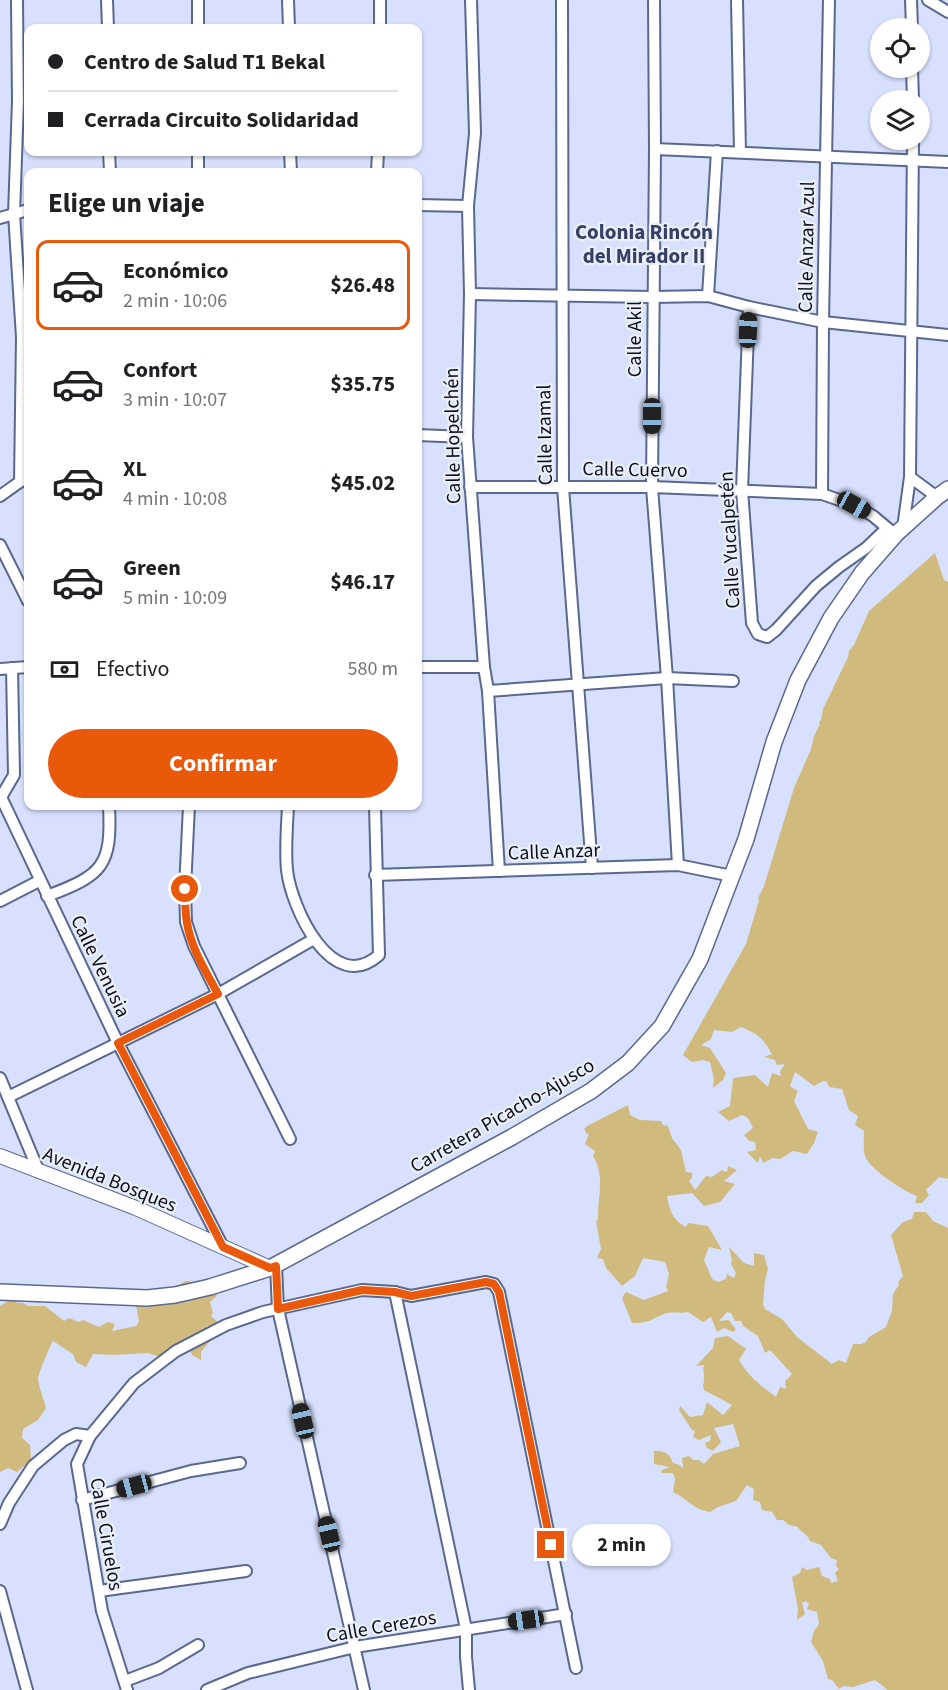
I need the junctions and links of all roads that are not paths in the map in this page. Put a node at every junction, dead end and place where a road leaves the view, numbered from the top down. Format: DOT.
graph roads {
  1 [pos="17,0"];
  2 [pos="107,0"];
  3 [pos="198,0"];
  4 [pos="288,0"];
  5 [pos="380,0"];
  6 [pos="471,0"];
  7 [pos="562,0"];
  8 [pos="654,0"];
  9 [pos="737,0"];
  10 [pos="829,0"];
  11 [pos="912,0"];
  12 [pos="928,0"];
  13 [pos="948,12"];
  14 [pos="912,18"];
  15 [pos="108,24"];
  16 [pos="198,24"];
  17 [pos="289,24"];
  18 [pos="380,24"];
  19 [pos="655,149"];
  20 [pos="913,150"];
  21 [pos="717,151"];
  22 [pos="740,152"];
  23 [pos="826,156"];
  24 [pos="913,160"];
  25 [pos="948,162"];
  26 [pos="422,205"];
  27 [pos="468,206"];
  28 [pos="24,211"];
  29 [pos="14,214"];
  30 [pos="0,218"];
  31 [pos="470,294"];
  32 [pos="562,296"];
  33 [pos="708,296"];
  34 [pos="652,297"];
  35 [pos="749,308"];
  36 [pos="823,322"];
  37 [pos="912,331"];
  38 [pos="948,336"];
  39 [pos="422,435"];
  40 [pos="467,437"];
  41 [pos="910,477"];
  42 [pos="24,479"];
  43 [pos="470,487"];
  44 [pos="563,487"];
  45 [pos="651,487"];
  46 [pos="742,490"];
  47 [pos="942,493"];
  48 [pos="822,494"];
  49 [pos="0,496"];
  50 [pos="895,530"];
  51 [pos="0,545"];
  52 [pos="24,593"];
  53 [pos="24,667"];
  54 [pos="422,667"];
  55 [pos="484,667"];
  56 [pos="12,668"];
  57 [pos="0,669"];
  58 [pos="667,678"];
  59 [pos="733,681"];
  60 [pos="579,684"];
  61 [pos="488,691"];
  62 [pos="0,797"];
  63 [pos="109,810"];
  64 [pos="189,810"];
  65 [pos="288,810"];
  66 [pos="375,810"];
  67 [pos="678,865"];
  68 [pos="592,868"];
  69 [pos="499,871"];
  70 [pos="375,875"];
  71 [pos="732,876"];
  72 [pos="39,881"];
  73 [pos="47,896"];
  74 [pos="0,901"];
  75 [pos="314,939"];
  76 [pos="218,994"];
  77 [pos="118,1043"];
  78 [pos="0,1078"];
  79 [pos="8,1097"];
  80 [pos="290,1139"];
  81 [pos="0,1156"];
  82 [pos="39,1172"];
  83 [pos="223,1247"];
  84 [pos="273,1267"];
  85 [pos="0,1292"];
  86 [pos="395,1292"];
  87 [pos="278,1309"];
  88 [pos="90,1436"];
  89 [pos="240,1463"];
  90 [pos="82,1500"];
  91 [pos="0,1524"];
  92 [pos="246,1571"];
  93 [pos="0,1590"];
  94 [pos="99,1591"];
  95 [pos="566,1614"];
  96 [pos="466,1629"];
  97 [pos="198,1645"];
  98 [pos="355,1647"];
  99 [pos="576,1668"];
  100 [pos="126,1685"];
  101 [pos="27,1690"];
  102 [pos="207,1690"];
  103 [pos="364,1690"];
  104 [pos="469,1690"];
  1 -- 29 [label="street"];
  2 -- 15 [label="street"];
  3 -- 16 [label="street"];
  4 -- 17 [label="street"];
  5 -- 18 [label="street"];
  6 -- 27 [label="street, Calle Hopelchén"];
  7 -- 32 [label="street, Calle Izamal"];
  8 -- 19 [label="street, Calle Akil"];
  9 -- 22 [label="street"];
  10 -- 23 [label="street, Calle Anzar Azul"];
  11 -- 14 [label="street"];
  12 -- 13 [label="street"];
  19 -- 21 [label="street"];
  19 -- 34 [label="street, Calle Akil"];
  20 -- 24 [label="street"];
  21 -- 22 [label="street"];
  21 -- 33 [label="street"];
  22 -- 23 [label="street"];
  23 -- 24 [label="street"];
  23 -- 36 [label="street, Calle Anzar Azul"];
  24 -- 25 [label="street"];
  24 -- 37 [label="street"];
  26 -- 27 [label="street"];
  27 -- 31 [label="street, Calle Hopelchén"];
  28 -- 29 [label="street"];
  29 -- 30 [label="street"];
  29 -- 42 [label="street"];
  31 -- 32 [label="street"];
  31 -- 40 [label="street, Calle Hopelchén"];
  32 -- 34 [label="street"];
  32 -- 44 [label="street, Calle Izamal"];
  33 -- 34 [label="street"];
  33 -- 35 [label="street"];
  34 -- 45 [label="street, Calle Akil"];
  35 -- 36 [label="street"];
  35 -- 46 [label="street, Calle Yucalpetén"];
  36 -- 37 [label="street"];
  36 -- 48 [label="street, Calle Anzar Azul"];
  37 -- 38 [label="street"];
  37 -- 41 [label="street"];
  39 -- 40 [label="street"];
  40 -- 43 [label="street, Calle Hopelchén"];
  41 -- 47 [label="street"];
  41 -- 50 [label="street"];
  42 -- 49 [label="street"];
  43 -- 44 [label="street, Calle Cuervo"];
  43 -- 55 [label="street, Calle Hopelchén"];
  44 -- 45 [label="street, Calle Cuervo"];
  44 -- 60 [label="street, Calle Izamal"];
  45 -- 46 [label="street, Calle Cuervo"];
  45 -- 58 [label="street, Calle Akil"];
  46 -- 48 [label="street, Calle Cuervo"];
  46 -- 50 [label="street, Calle Yucalpetén"];
  47 -- 50 [label="main road, Carretera Picacho-Ajusco"];
  48 -- 50 [label="street, Calle Cuervo"];
  50 -- 71 [label="main road, Carretera Picacho-Ajusco"];
  51 -- 52 [label="street"];
  53 -- 56 [label="street"];
  54 -- 55 [label="street"];
  55 -- 61 [label="street, Calle Hopelchén"];
  56 -- 57 [label="street"];
  56 -- 62 [label="street"];
  58 -- 59 [label="street"];
  58 -- 60 [label="street"];
  58 -- 67 [label="street, Calle Akil"];
  60 -- 61 [label="street"];
  60 -- 68 [label="street, Calle Izamal"];
  61 -- 69 [label="street, Calle Hopelchén"];
  62 -- 72 [label="street, Calle Venusia"];
  63 -- 73 [label="street"];
  64 -- 76 [label="street"];
  65 -- 75 [label="street"];
  66 -- 70 [label="street"];
  67 -- 68 [label="street, Calle Anzar"];
  67 -- 71 [label="street, Calle Anzar"];
  68 -- 69 [label="street, Calle Anzar"];
  69 -- 70 [label="street, Calle Anzar"];
  70 -- 75 [label="street"];
  71 -- 84 [label="main road, Carretera Picacho-Ajusco"];
  72 -- 73 [label="street, Calle Venusia"];
  72 -- 74 [label="street"];
  73 -- 77 [label="street, Calle Venusia"];
  75 -- 76 [label="street"];
  76 -- 77 [label="street"];
  76 -- 80 [label="street"];
  77 -- 79 [label="street"];
  77 -- 83 [label="street, Calle Venusia"];
  78 -- 79 [label="street"];
  79 -- 82 [label="street"];
  81 -- 82 [label="street, Avenida Bosques"];
  82 -- 83 [label="street, Avenida Bosques"];
  83 -- 84 [label="street, Avenida Bosques"];
  84 -- 85 [label="main road, Carretera Picacho-Ajusco"];
  84 -- 87 [label="street"];
  86 -- 87 [label="street, Calle Ciruelos"];
  86 -- 95 [label="street, Calle Ciruelos"];
  86 -- 96 [label="street"];
  87 -- 88 [label="street, Calle Ciruelos"];
  87 -- 98 [label="street"];
  88 -- 90 [label="street, Calle Ciruelos"];
  88 -- 91 [label="street"];
  89 -- 90 [label="street"];
  90 -- 94 [label="street, Calle Ciruelos"];
  92 -- 94 [label="street"];
  93 -- 101 [label="street"];
  94 -- 100 [label="street, Calle Ciruelos"];
  95 -- 96 [label="street, Calle Cerezos"];
  95 -- 99 [label="street"];
  96 -- 98 [label="street, Calle Cerezos"];
  96 -- 104 [label="street"];
  97 -- 100 [label="street"];
  98 -- 102 [label="street, Calle Cerezos"];
  98 -- 103 [label="street"];
}
